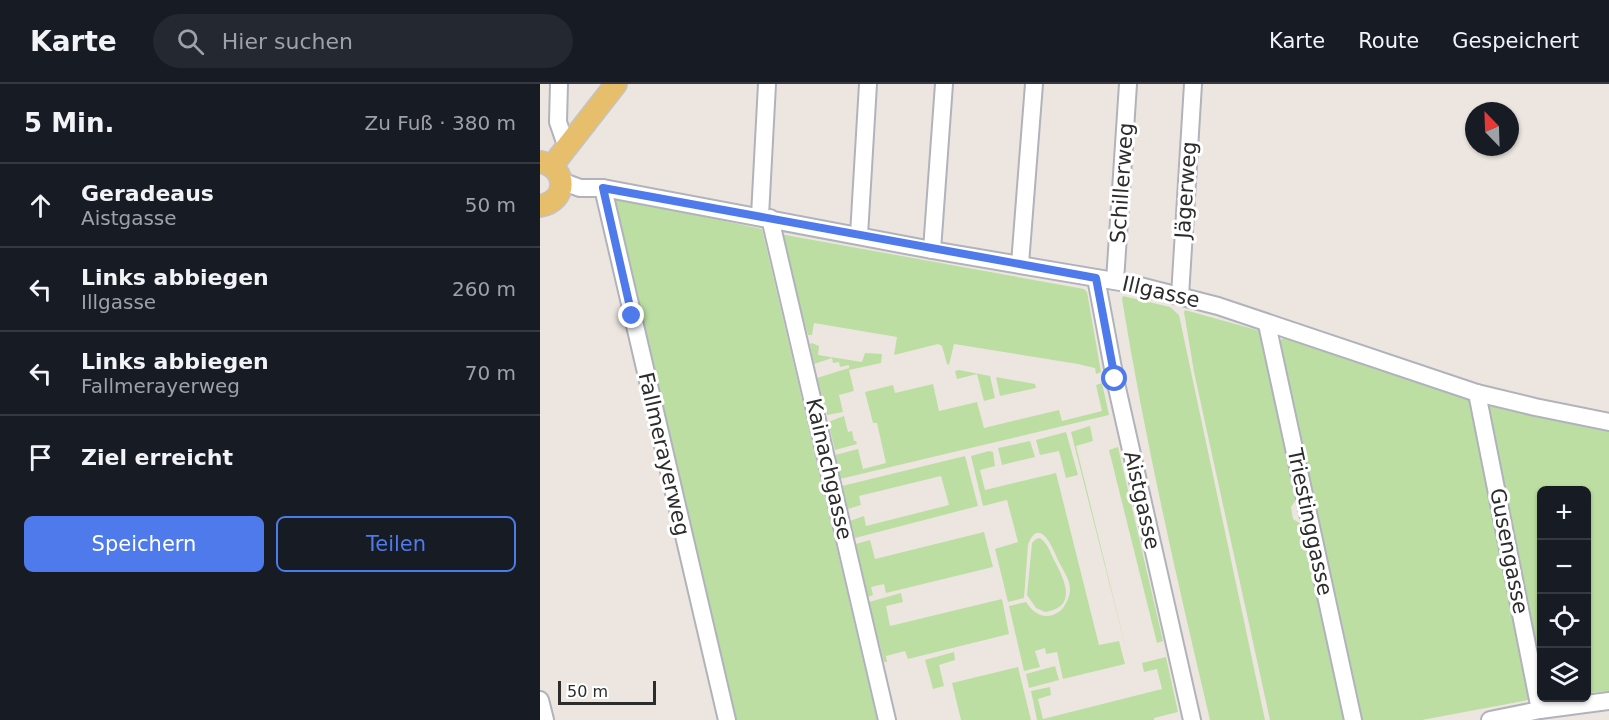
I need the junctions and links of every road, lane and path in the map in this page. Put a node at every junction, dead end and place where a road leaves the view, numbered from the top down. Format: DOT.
graph roads {
  1 [pos="558,84"];
  2 [pos="616,84"];
  3 [pos="767,84"];
  4 [pos="868,84"];
  5 [pos="944,84"];
  6 [pos="1034,84"];
  7 [pos="1128,84"];
  8 [pos="1193,84"];
  9 [pos="567,148"];
  10 [pos="551,170"];
  11 [pos="603,188"];
  12 [pos="540,206"];
  13 [pos="765,217"];
  14 [pos="859,236"];
  15 [pos="932,250"];
  16 [pos="1020,264"];
  17 [pos="1096,278"];
  18 [pos="1115,281"];
  19 [pos="1180,296"];
  20 [pos="1267,324"];
  21 [pos="1477,393"];
  22 [pos="1609,422"];
  23 [pos="540,700"];
  24 [pos="1609,701"];
  25 [pos="1540,710"];
  26 [pos="545,720"];
  27 [pos="727,720"];
  28 [pos="887,720"];
  29 [pos="1192,720"];
  30 [pos="1353,720"];
  31 [pos="1490,720"];
  1 -- 9 [label="street"];
  2 -- 9 [label="main road"];
  3 -- 13 [label="street, Kainachgasse"];
  4 -- 14 [label="street"];
  5 -- 15 [label="street"];
  6 -- 16 [label="street"];
  7 -- 18 [label="street, Schillerweg"];
  8 -- 19 [label="street, Jägerweg"];
  9 -- 10 [label="main road"];
  10 -- 11 [label="street, Illgasse"];
  10 -- 12 [label="main road"];
  11 -- 13 [label="street, Illgasse"];
  11 -- 27 [label="street, Fallmerayerweg"];
  13 -- 14 [label="street, Illgasse"];
  13 -- 28 [label="street, Kainachgasse"];
  14 -- 15 [label="street, Illgasse"];
  15 -- 16 [label="street, Illgasse"];
  16 -- 17 [label="street, Illgasse"];
  17 -- 18 [label="street, Illgasse"];
  17 -- 29 [label="street, Aistgasse"];
  18 -- 19 [label="street, Illgasse"];
  19 -- 20 [label="street, Illgasse"];
  20 -- 21 [label="street, Illgasse"];
  20 -- 30 [label="street, Triestinggasse"];
  21 -- 22 [label="street, Illgasse"];
  21 -- 25 [label="street, Gusengasse"];
  23 -- 26 [label="street"];
  24 -- 25 [label="street"];
  25 -- 31 [label="street"];
}
